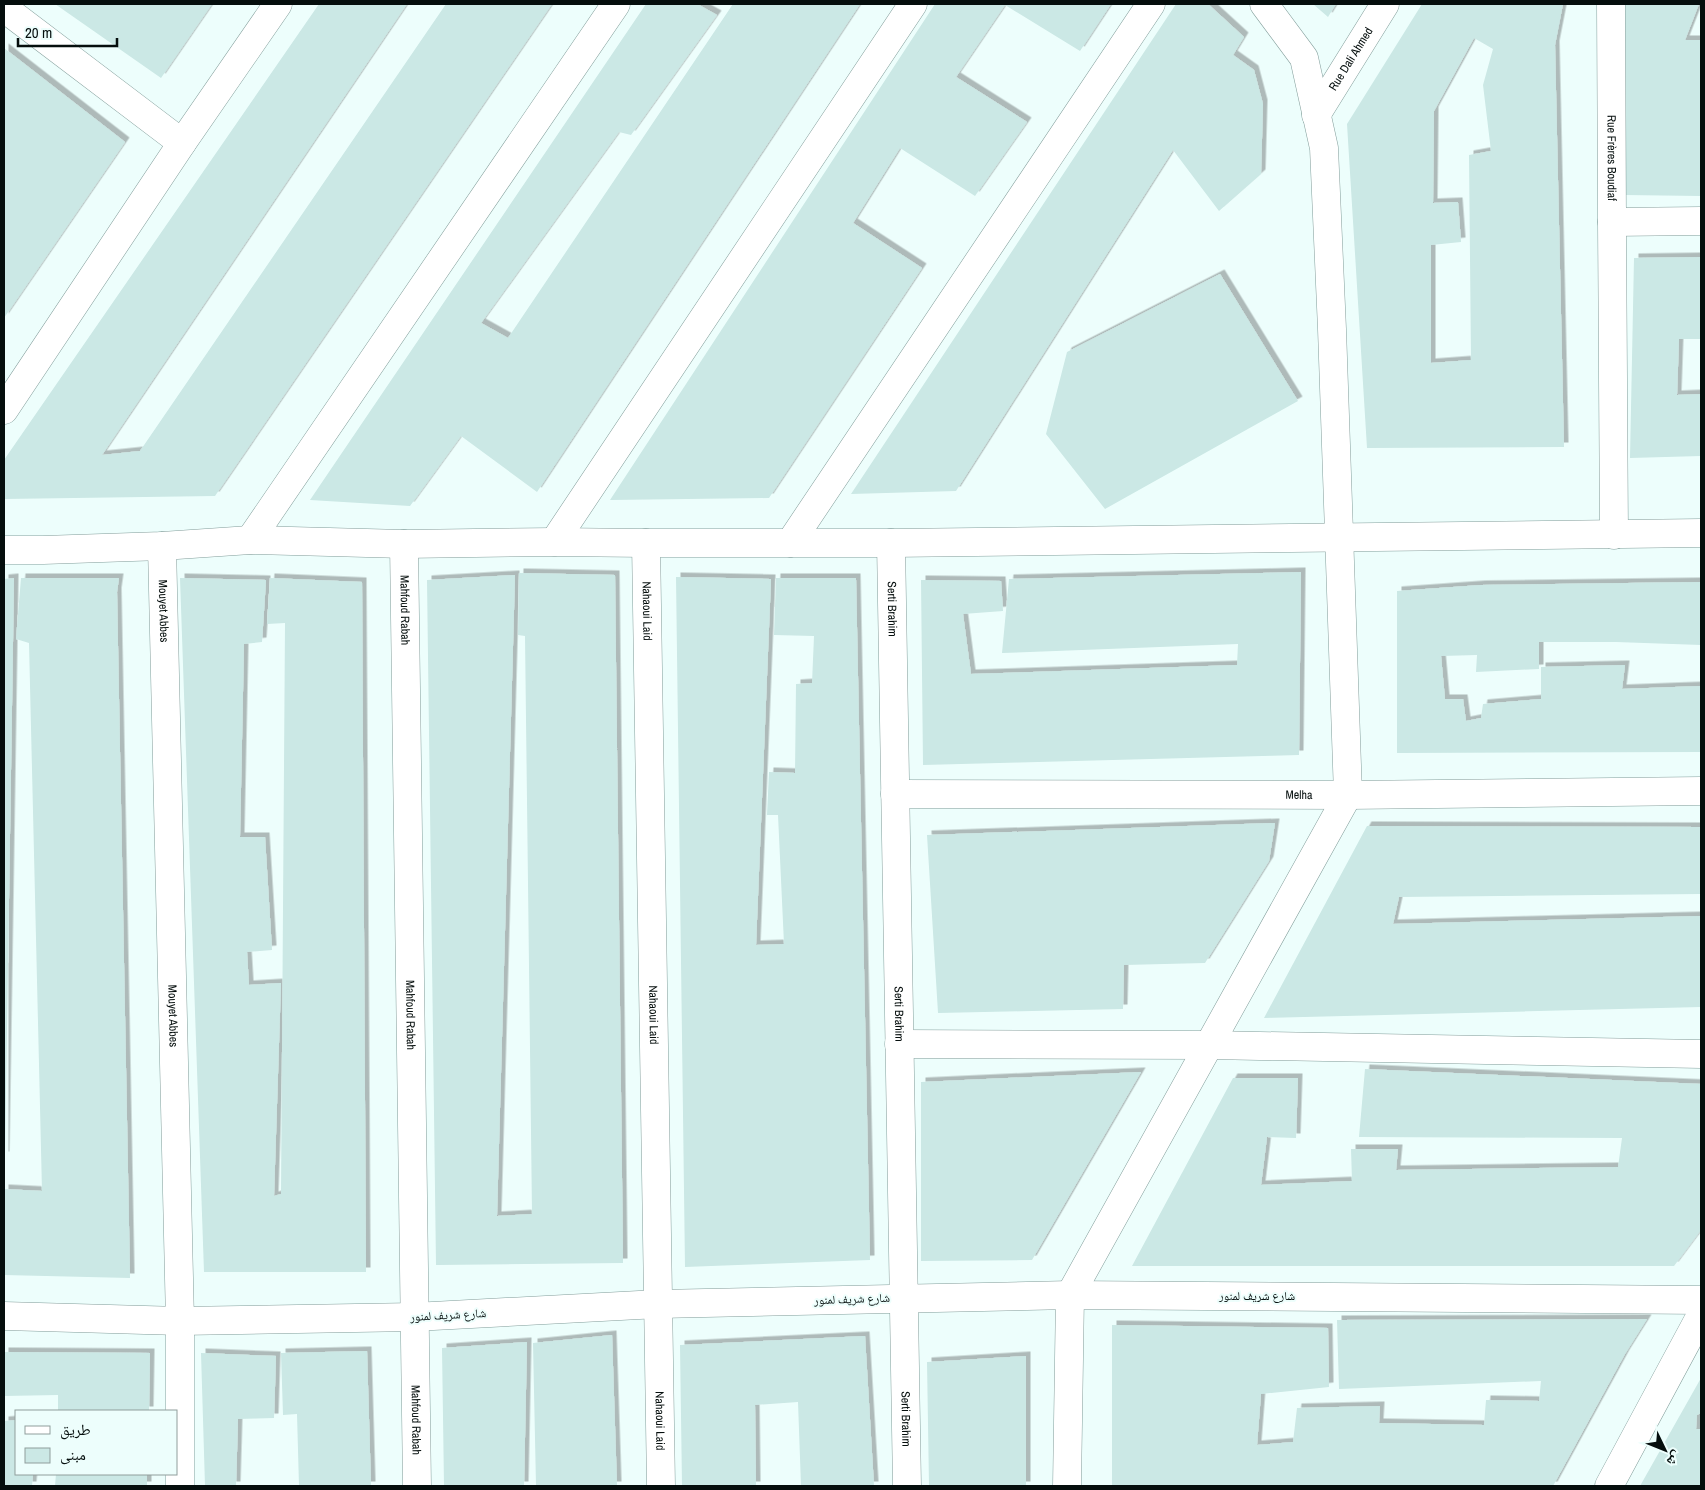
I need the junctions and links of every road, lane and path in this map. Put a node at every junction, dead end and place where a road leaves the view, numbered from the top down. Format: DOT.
graph roads {
  1 [pos="278,4"];
  2 [pos="616,4"];
  3 [pos="912,4"];
  4 [pos="1151,4"];
  5 [pos="1264,4"];
  6 [pos="1385,4"];
  7 [pos="1611,4"];
  8 [pos="4,8"];
  9 [pos="1316,115"];
  10 [pos="182,143"];
  11 [pos="1701,221"];
  12 [pos="1612,222"];
  13 [pos="4,410"];
  14 [pos="1701,533"];
  15 [pos="1614,535"];
  16 [pos="1339,538"];
  17 [pos="250,540"];
  18 [pos="554,542"];
  19 [pos="646,543"];
  20 [pos="790,543"];
  21 [pos="891,543"];
  22 [pos="404,544"];
  23 [pos="162,546"];
  24 [pos="4,550"];
  25 [pos="1701,791"];
  26 [pos="895,794"];
  27 [pos="1348,795"];
  28 [pos="899,1044"];
  29 [pos="1208,1045"];
  30 [pos="1701,1054"];
  31 [pos="1070,1295"];
  32 [pos="904,1298"];
  33 [pos="1701,1300"];
  34 [pos="658,1304"];
  35 [pos="1701,1315"];
  36 [pos="4,1316"];
  37 [pos="414,1317"];
  38 [pos="180,1321"];
  39 [pos="180,1486"];
  40 [pos="416,1486"];
  41 [pos="661,1486"];
  42 [pos="907,1486"];
  43 [pos="1067,1486"];
  44 [pos="1609,1486"];
  1 -- 10 [label="street"];
  2 -- 17 [label="street"];
  3 -- 18 [label="street"];
  4 -- 20 [label="street"];
  5 -- 9 [label="street"];
  6 -- 9 [label="street, Rue Dali Ahmed"];
  7 -- 12 [label="street, Rue Frères Boudiaf"];
  8 -- 10 [label="street"];
  9 -- 16 [label="street"];
  10 -- 13 [label="street"];
  11 -- 12 [label="street"];
  12 -- 15 [label="street, Rue Frères Boudiaf"];
  14 -- 15 [label="street"];
  15 -- 16 [label="street"];
  16 -- 21 [label="street"];
  16 -- 27 [label="street"];
  17 -- 22 [label="street"];
  17 -- 23 [label="street"];
  18 -- 19 [label="street"];
  18 -- 22 [label="street"];
  19 -- 20 [label="street"];
  19 -- 34 [label="street, Nahaoui Laid"];
  20 -- 21 [label="street"];
  21 -- 26 [label="street, Serti Brahim"];
  22 -- 37 [label="street, Mahfoud Rabah"];
  23 -- 24 [label="street"];
  23 -- 38 [label="street, Mouyet Abbes"];
  25 -- 27 [label="street, Melha"];
  26 -- 27 [label="street, Melha"];
  26 -- 28 [label="street, Serti Brahim"];
  27 -- 29 [label="street"];
  28 -- 29 [label="street"];
  28 -- 32 [label="street, Serti Brahim"];
  29 -- 30 [label="street"];
  29 -- 31 [label="street"];
  31 -- 32 [label="street, شارع شريف لمنور"];
  31 -- 33 [label="street, شارع شريف لمنور"];
  31 -- 43 [label="street"];
  32 -- 34 [label="street, شارع شريف لمنور"];
  32 -- 42 [label="street, Serti Brahim"];
  34 -- 37 [label="street, شارع شريف لمنور"];
  34 -- 41 [label="street, Nahaoui Laid"];
  35 -- 44 [label="street"];
  36 -- 38 [label="street, شارع شريف لمنور"];
  37 -- 38 [label="street, شارع شريف لمنور"];
  37 -- 40 [label="street, Mahfoud Rabah"];
  38 -- 39 [label="street, Mouyet Abbes"];
}
